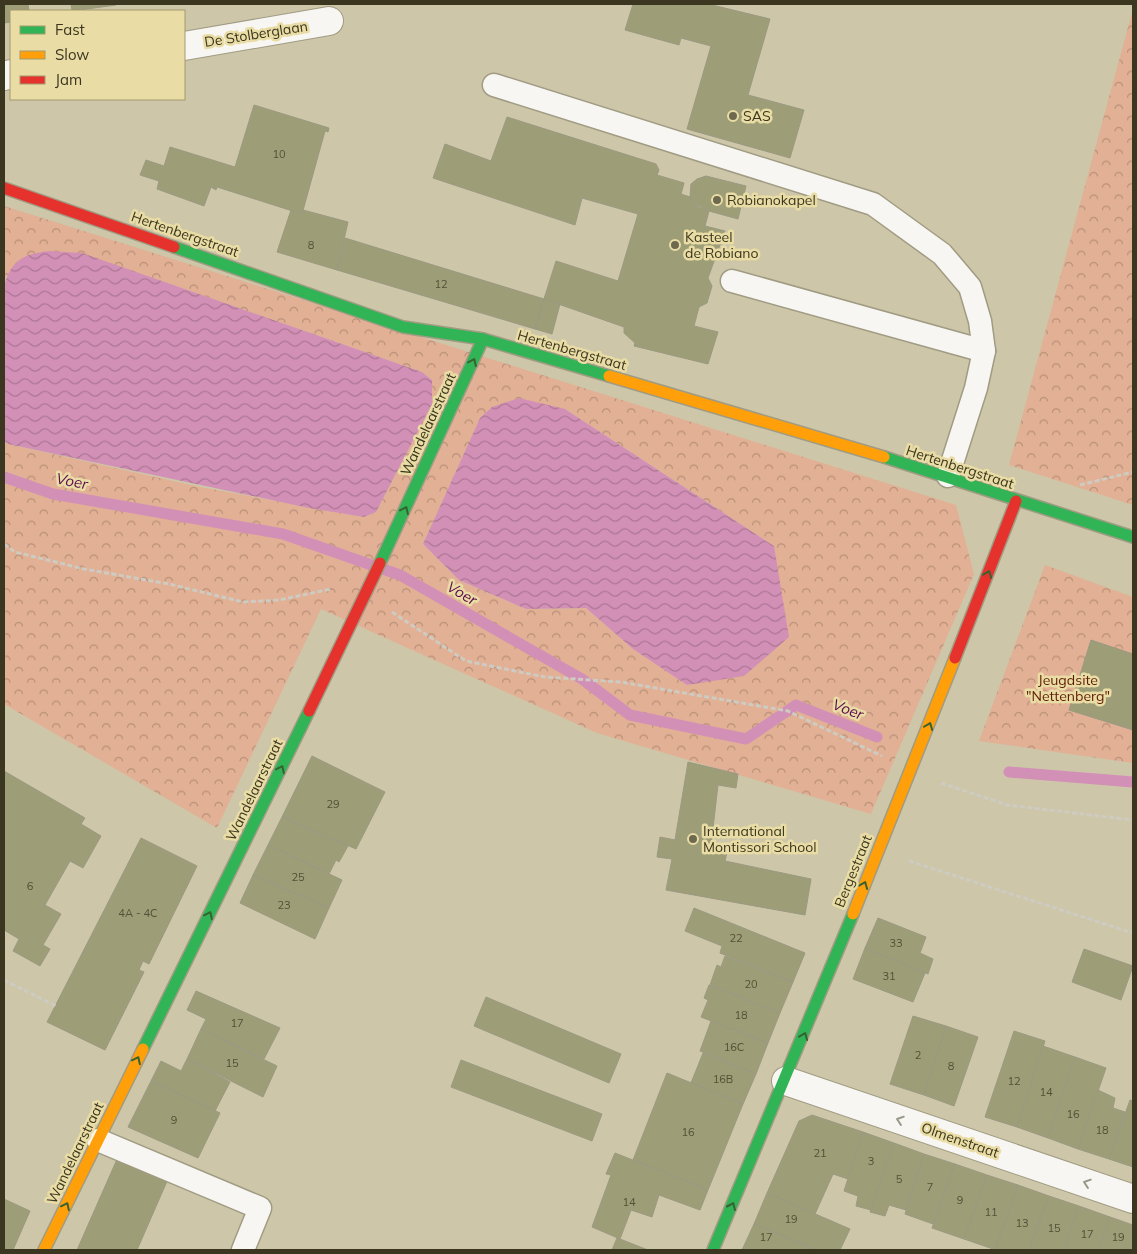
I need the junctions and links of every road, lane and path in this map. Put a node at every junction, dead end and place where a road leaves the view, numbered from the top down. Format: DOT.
graph roads {
  1 [pos="329,22"];
  2 [pos="185,46"];
  3 [pos="494,85"];
  4 [pos="4,188"];
  5 [pos="732,281"];
  6 [pos="483,339"];
  7 [pos="984,351"];
  8 [pos="948,476"];
  9 [pos="1016,501"];
  10 [pos="1133,537"];
  11 [pos="4,544"];
  12 [pos="369,586"];
  13 [pos="912,771"];
  14 [pos="1133,820"];
  15 [pos="877,850"];
  16 [pos="1133,933"];
  17 [pos="4,980"];
  18 [pos="56,1006"];
  19 [pos="786,1081"];
  20 [pos="98,1140"];
  21 [pos="1133,1199"];
  22 [pos="44,1250"];
  23 [pos="243,1250"];
  24 [pos="713,1250"];
  1 -- 2 [label="street, De Stolberglaan"];
  3 -- 7 [label="lane"];
  4 -- 6 [label="street, Hertenbergstraat"];
  5 -- 7 [label="lane"];
  6 -- 8 [label="street, Hertenbergstraat"];
  12 -- 6 [label="street, Wandelaarstraat, one-way"];
  7 -- 8 [label="lane"];
  8 -- 9 [label="street, Hertenbergstraat"];
  9 -- 10 [label="street, Hertenbergstraat"];
  13 -- 9 [label="street, Bergestraat, one-way"];
  11 -- 12 [label="path"];
  12 -- 13 [label="path"];
  20 -- 12 [label="street, Wandelaarstraat, one-way"];
  13 -- 14 [label="path"];
  13 -- 15 [label="street, Bergestraat"];
  15 -- 16 [label="path"];
  19 -- 15 [label="street, Bergestraat, one-way"];
  17 -- 18 [label="path"];
  21 -- 19 [label="street, Olmenstraat, one-way"];
  24 -- 19 [label="street, Bergestraat, one-way"];
  22 -- 20 [label="street, Wandelaarstraat, one-way"];
  20 -- 23 [label="lane"];
}
